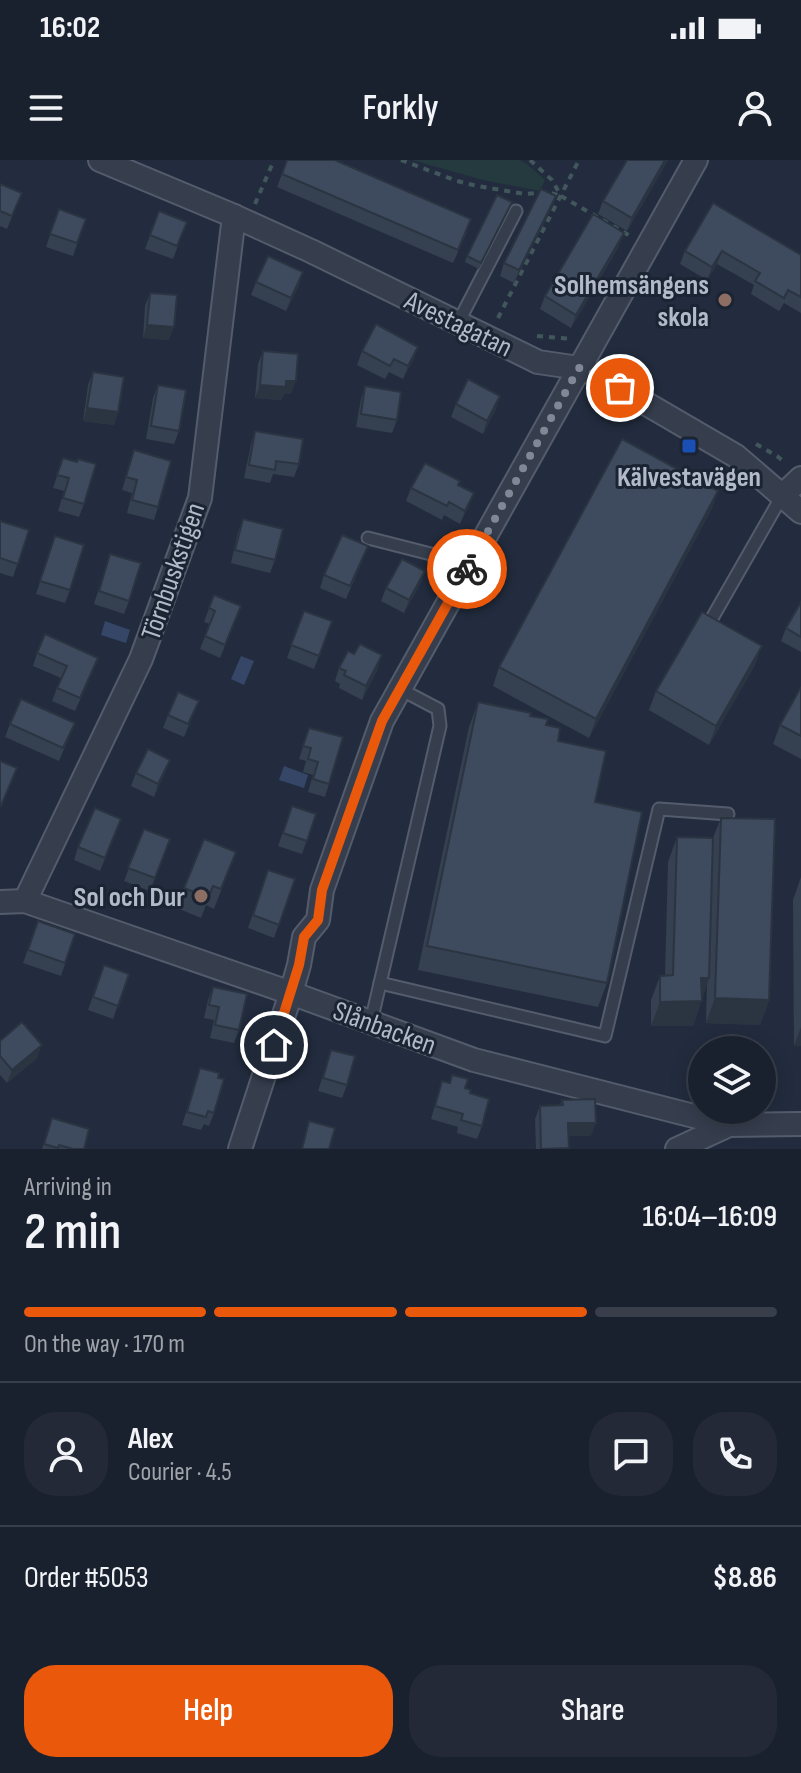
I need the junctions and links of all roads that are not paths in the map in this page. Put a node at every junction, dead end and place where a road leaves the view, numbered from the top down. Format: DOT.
graph roads {
  1 [pos="696,160"];
  2 [pos="115,163"];
  3 [pos="244,211"];
  4 [pos="516,211"];
  5 [pos="458,323"];
  6 [pos="579,368"];
  7 [pos="801,478"];
  8 [pos="782,496"];
  9 [pos="801,512"];
  10 [pos="368,538"];
  11 [pos="470,564"];
  12 [pos="707,627"];
  13 [pos="400,689"];
  14 [pos="728,814"];
  15 [pos="25,901"];
  16 [pos="0,902"];
  17 [pos="380,983"];
  18 [pos="291,993"];
  19 [pos="371,1022"];
  20 [pos="801,1124"];
  21 [pos="729,1125"];
  22 [pos="240,1149"];
  23 [pos="677,1149"];
  1 -- 6 [label="street"];
  2 -- 3 [label="street, Avestagatan"];
  3 -- 5 [label="street, Avestagatan"];
  3 -- 15 [label="street, Törnbuskstigen"];
  4 -- 5 [label="lane"];
  5 -- 6 [label="street, Avestagatan"];
  6 -- 8 [label="street, Avestagatan"];
  6 -- 11 [label="street"];
  7 -- 8 [label="street"];
  8 -- 9 [label="street, Avestagatan"];
  8 -- 12 [label="lane"];
  10 -- 11 [label="lane"];
  11 -- 13 [label="street"];
  13 -- 17 [label="lane"];
  13 -- 18 [label="street"];
  14 -- 17 [label="lane"];
  15 -- 16 [label="street, Slånbacken"];
  15 -- 18 [label="street, Slånbacken"];
  17 -- 19 [label="lane"];
  18 -- 19 [label="street, Slånbacken"];
  18 -- 22 [label="street"];
  19 -- 21 [label="street, Slånbacken"];
  20 -- 21 [label="street"];
  21 -- 23 [label="street"];
}
